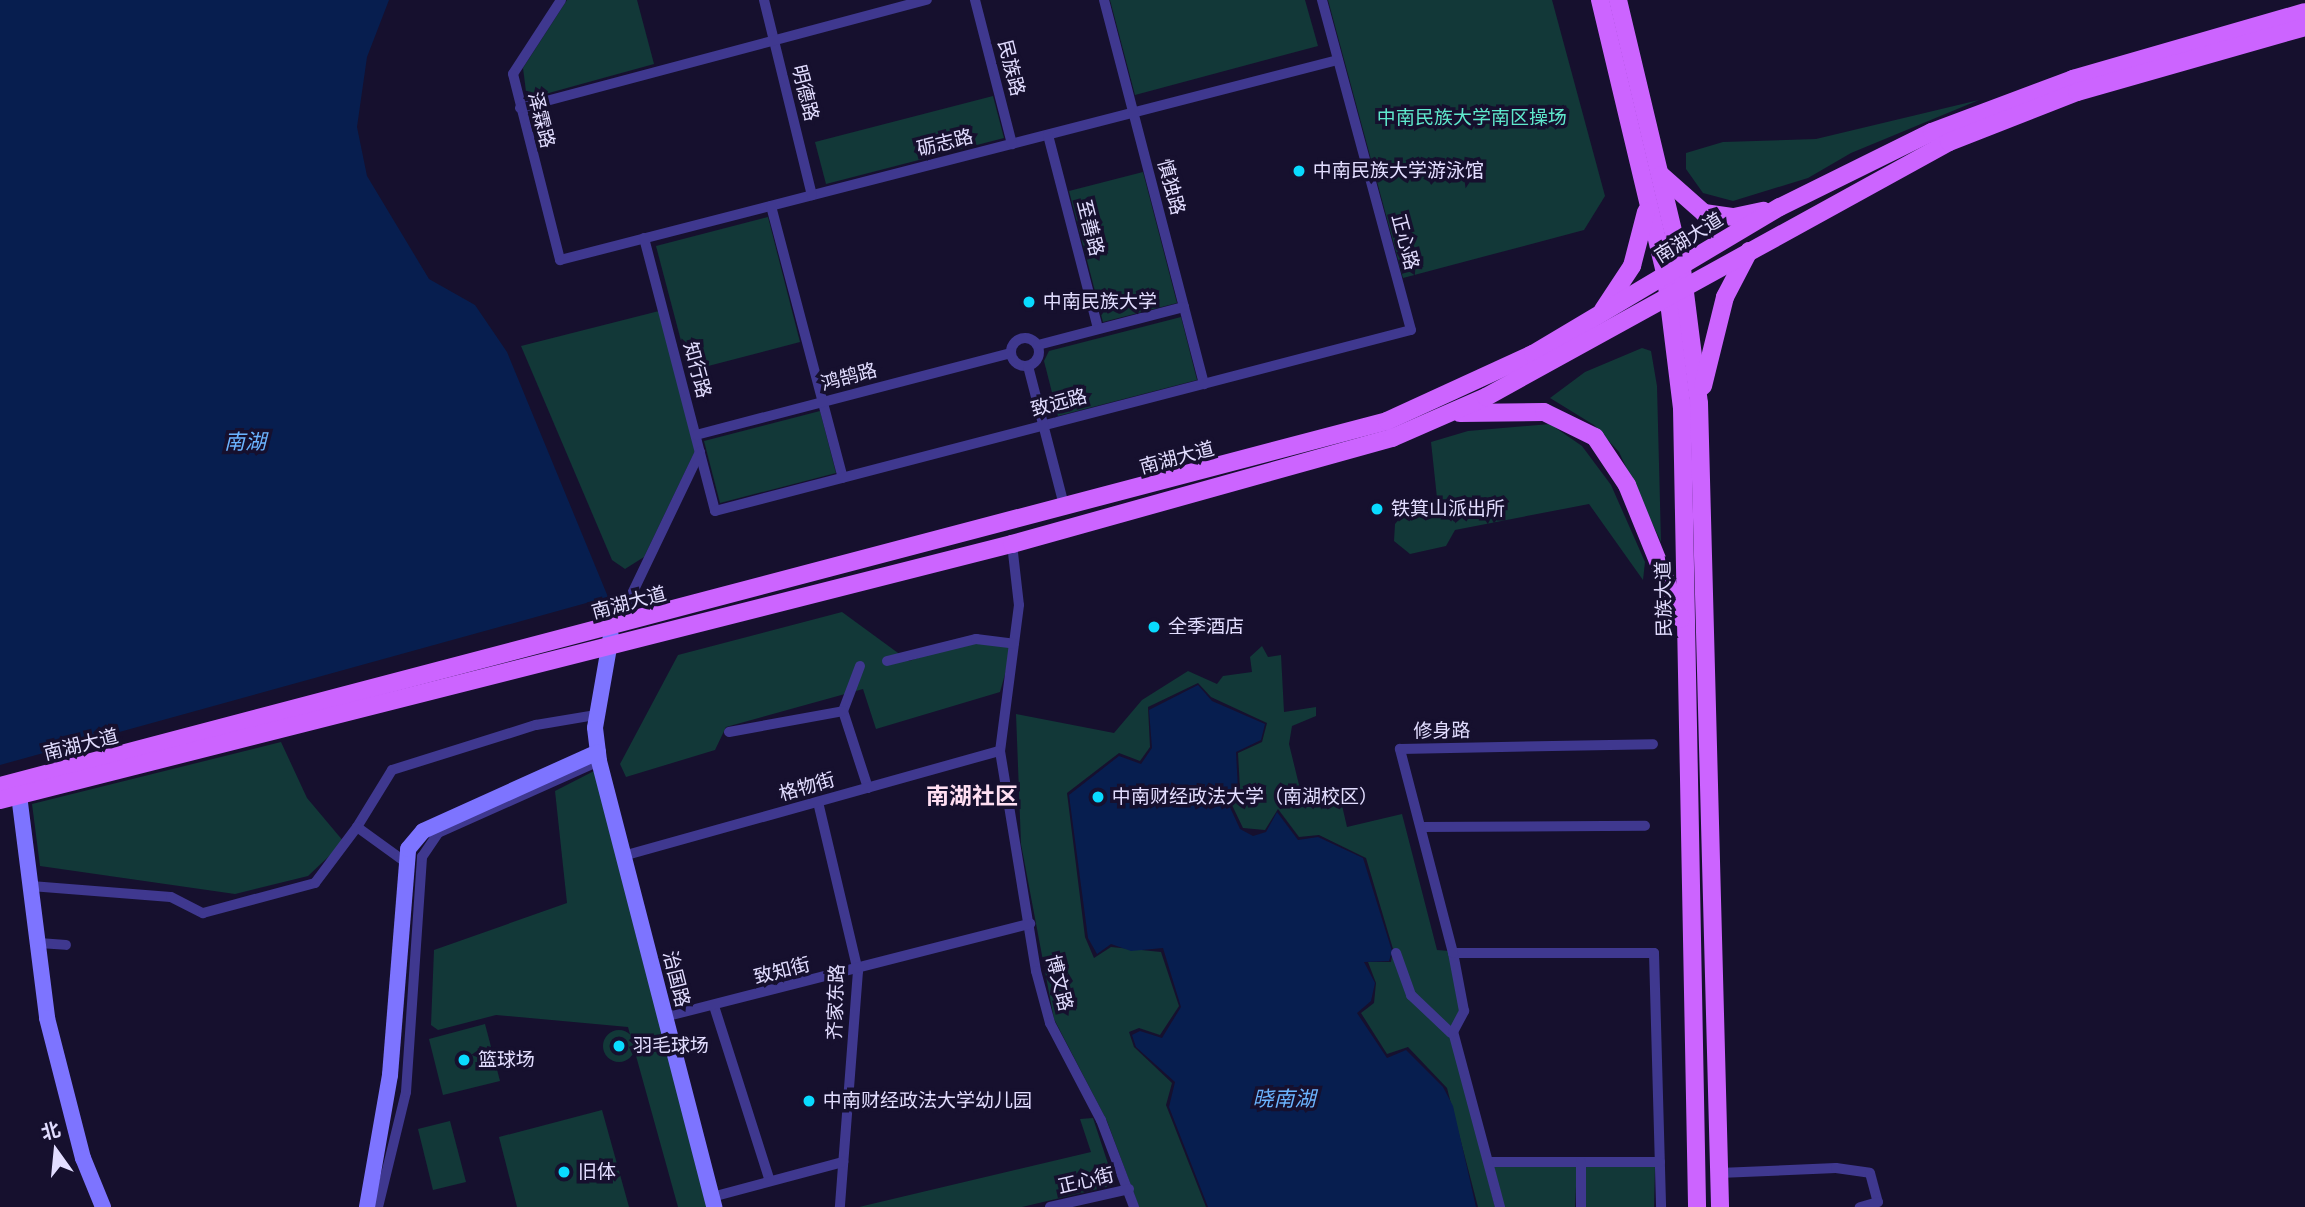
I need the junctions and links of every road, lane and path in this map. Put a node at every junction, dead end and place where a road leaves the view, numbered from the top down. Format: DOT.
graph roads {
  1 [pos="561,0"];
  2 [pos="764,0"];
  3 [pos="876,0"];
  4 [pos="927,0"];
  5 [pos="975,0"];
  6 [pos="1104,0"];
  7 [pos="1322,0"];
  8 [pos="1600,0"];
  9 [pos="1618,0"];
  10 [pos="2305,12"];
  11 [pos="879,13"];
  12 [pos="2305,27"];
  13 [pos="774,40"];
  14 [pos="1338,60"];
  15 [pos="520,108"];
  16 [pos="1133,113"];
  17 [pos="1048,135"];
  18 [pos="1012,144"];
  19 [pos="1661,175"];
  20 [pos="812,195"];
  21 [pos="1648,201"];
  22 [pos="771,206"];
  23 [pos="1780,207"];
  24 [pos="644,239"];
  25 [pos="1751,248"];
  26 [pos="560,260"];
  27 [pos="1682,269"];
  28 [pos="1666,278"];
  29 [pos="1685,287"];
  30 [pos="1668,297"];
  31 [pos="1184,307"];
  32 [pos="1596,318"];
  33 [pos="1098,329"];
  34 [pos="1411,330"];
  35 [pos="1038,345"];
  36 [pos="1010,353"];
  37 [pos="1028,366"];
  38 [pos="1203,384"];
  39 [pos="823,402"];
  40 [pos="1699,403"];
  41 [pos="1453,414"];
  42 [pos="1044,425"];
  43 [pos="696,435"];
  44 [pos="700,452"];
  45 [pos="843,478"];
  46 [pos="1066,509"];
  47 [pos="715,511"];
  48 [pos="1012,544"];
  49 [pos="1685,629"];
  50 [pos="613,635"];
  51 [pos="1014,644"];
  52 [pos="887,662"];
  53 [pos="860,666"];
  54 [pos="843,711"];
  55 [pos="596,715"];
  56 [pos="729,732"];
  57 [pos="1653,744"];
  58 [pos="1000,751"];
  59 [pos="598,757"];
  60 [pos="0,786"];
  61 [pos="867,788"];
  62 [pos="19,795"];
  63 [pos="0,800"];
  64 [pos="818,802"];
  65 [pos="1645,826"];
  66 [pos="357,827"];
  67 [pos="1421,827"];
  68 [pos="623,856"];
  69 [pos="404,861"];
  70 [pos="31,886"];
  71 [pos="1030,924"];
  72 [pos="39,943"];
  73 [pos="66,945"];
  74 [pos="1396,953"];
  75 [pos="1453,953"];
  76 [pos="858,971"];
  77 [pos="714,1006"];
  78 [pos="664,1017"];
  79 [pos="1451,1033"];
  80 [pos="843,1162"];
  81 [pos="1581,1162"];
  82 [pos="1660,1162"];
  83 [pos="1489,1163"];
  84 [pos="1719,1174"];
  85 [pos="769,1178"];
  86 [pos="1129,1189"];
  87 [pos="713,1202"];
  88 [pos="103,1207"];
  89 [pos="366,1207"];
  90 [pos="378,1207"];
  91 [pos="840,1207"];
  92 [pos="1050,1207"];
  93 [pos="1134,1207"];
  94 [pos="1500,1207"];
  95 [pos="1581,1207"];
  96 [pos="1661,1207"];
  97 [pos="1697,1207"];
  98 [pos="1720,1207"];
  99 [pos="1860,1207"];
  1 -- 15 [label="street, 泽霖路"];
  2 -- 13 [label="street, 明德路"];
  3 -- 11 [label="street"];
  4 -- 11 [label="street"];
  5 -- 18 [label="street, 民族路"];
  6 -- 16 [label="street, 慎独路"];
  7 -- 14 [label="street, 正心路"];
  8 -- 21 [label="main road, 民族大道"];
  9 -- 19 [label="main road"];
  10 -- 23 [label="main road, 南湖大道"];
  11 -- 13 [label="street"];
  12 -- 25 [label="main road, 南湖大道"];
  13 -- 15 [label="street"];
  13 -- 20 [label="street, 明德路"];
  14 -- 16 [label="street, 砺志路"];
  14 -- 34 [label="street, 正心路"];
  15 -- 26 [label="street, 泽霖路"];
  16 -- 17 [label="street, 砺志路"];
  16 -- 31 [label="street, 慎独路"];
  17 -- 18 [label="street, 砺志路"];
  17 -- 33 [label="street, 至善路"];
  18 -- 20 [label="street, 砺志路"];
  19 -- 23 [label="main road"];
  19 -- 27 [label="main road"];
  20 -- 22 [label="street, 砺志路"];
  21 -- 28 [label="main road, 民族大道"];
  21 -- 32 [label="main road"];
  22 -- 24 [label="street, 砺志路"];
  22 -- 39 [label="street"];
  23 -- 27 [label="main road, 南湖大道"];
  24 -- 26 [label="street, 砺志路"];
  24 -- 43 [label="street, 知行路"];
  25 -- 29 [label="main road, 南湖大道"];
  25 -- 40 [label="main road"];
  27 -- 28 [label="main road, 南湖大道"];
  27 -- 29 [label="main road"];
  28 -- 30 [label="main road, 民族大道"];
  28 -- 32 [label="main road, 南湖大道"];
  29 -- 30 [label="main road, 南湖大道"];
  29 -- 40 [label="main road"];
  30 -- 41 [label="main road, 南湖大道"];
  30 -- 49 [label="main road, 民族大道"];
  31 -- 33 [label="street"];
  31 -- 38 [label="street, 慎独路"];
  32 -- 46 [label="main road, 南湖大道"];
  33 -- 35 [label="street"];
  34 -- 38 [label="street, 致远路"];
  35 -- 36 [label="street, 鸿鹄路"];
  35 -- 37 [label="street"];
  36 -- 37 [label="street"];
  36 -- 39 [label="street, 鸿鹄路"];
  37 -- 42 [label="street"];
  38 -- 42 [label="street, 致远路"];
  39 -- 43 [label="street, 鸿鹄路"];
  39 -- 45 [label="street"];
  40 -- 84 [label="main road"];
  41 -- 48 [label="main road, 南湖大道"];
  41 -- 49 [label="main road"];
  42 -- 45 [label="street, 致远路"];
  42 -- 46 [label="street"];
  43 -- 44 [label="street, 知行路"];
  44 -- 47 [label="street, 知行路"];
  44 -- 50 [label="street"];
  45 -- 47 [label="street, 致远路"];
  46 -- 50 [label="main road, 南湖大道"];
  48 -- 50 [label="main road, 南湖大道"];
  48 -- 51 [label="street, 博文路"];
  49 -- 97 [label="main road, 民族大道"];
  50 -- 55 [label="street, 治国路"];
  50 -- 60 [label="main road, 南湖大道"];
  50 -- 62 [label="main road, 南湖大道"];
  51 -- 52 [label="street"];
  51 -- 58 [label="street, 博文路"];
  53 -- 54 [label="street"];
  54 -- 56 [label="street"];
  54 -- 61 [label="street"];
  55 -- 59 [label="street, 治国路"];
  55 -- 66 [label="street"];
  57 -- 67 [label="street, 修身路"];
  58 -- 61 [label="street, 格物街"];
  58 -- 71 [label="street, 博文路"];
  59 -- 68 [label="street, 治国路"];
  59 -- 69 [label="street"];
  59 -- 90 [label="street"];
  61 -- 64 [label="street, 格物街"];
  62 -- 63 [label="main road, 南湖大道"];
  62 -- 70 [label="street"];
  64 -- 68 [label="street, 格物街"];
  64 -- 76 [label="street, 齐家东路"];
  65 -- 67 [label="street"];
  66 -- 69 [label="street"];
  66 -- 70 [label="street"];
  67 -- 75 [label="street, 修身路"];
  68 -- 78 [label="street, 治国路"];
  69 -- 89 [label="street"];
  70 -- 72 [label="street"];
  71 -- 76 [label="street, 致知街"];
  71 -- 86 [label="street, 博文路"];
  72 -- 73 [label="street"];
  72 -- 88 [label="street"];
  74 -- 79 [label="street"];
  75 -- 82 [label="street"];
  75 -- 83 [label="street, 修身路"];
  76 -- 77 [label="street, 致知街"];
  76 -- 80 [label="street, 齐家东路"];
  77 -- 78 [label="street, 致知街"];
  77 -- 85 [label="street"];
  78 -- 87 [label="street, 治国路"];
  80 -- 85 [label="street"];
  80 -- 91 [label="street, 齐家东路"];
  81 -- 82 [label="street"];
  81 -- 83 [label="street"];
  81 -- 95 [label="street"];
  82 -- 96 [label="street"];
  83 -- 94 [label="street, 修身路"];
  84 -- 98 [label="main road"];
  84 -- 99 [label="street"];
  85 -- 87 [label="street"];
  86 -- 92 [label="street, 正心街"];
  86 -- 93 [label="street, 博文路"];
}
